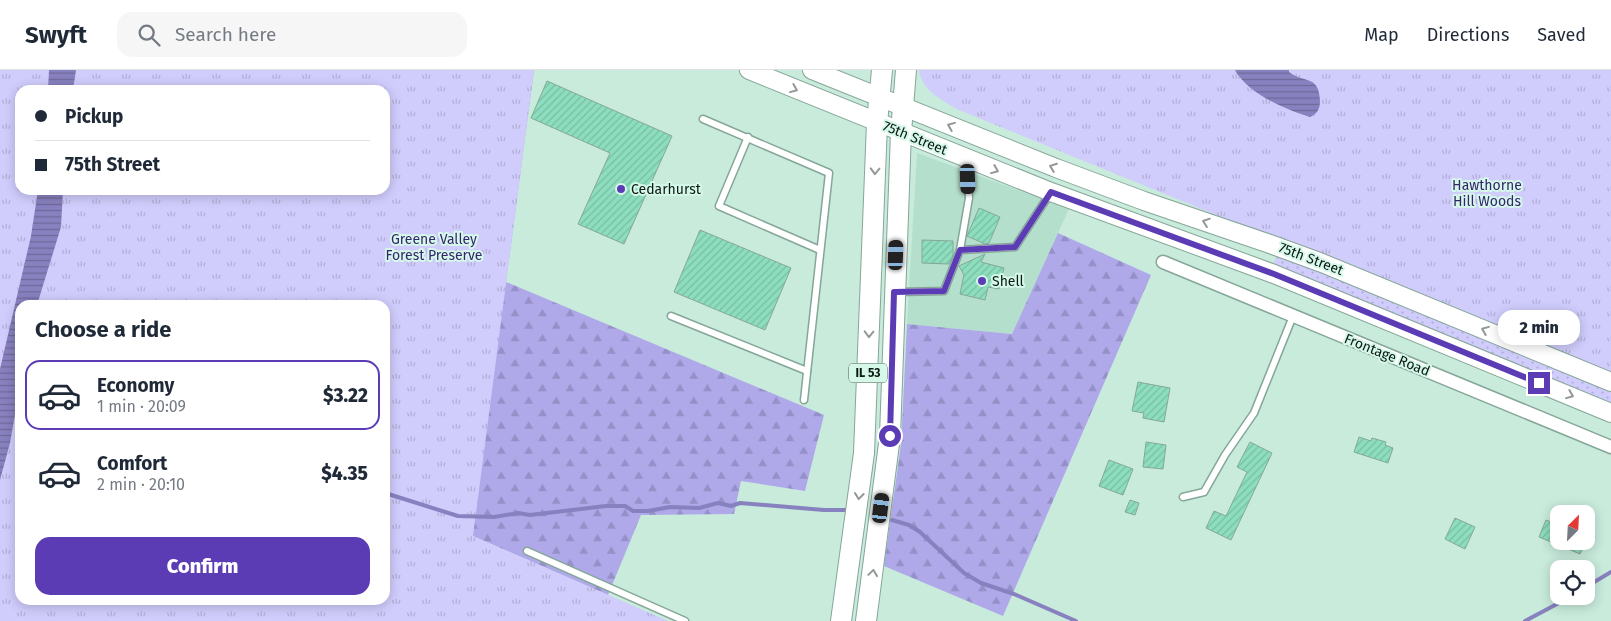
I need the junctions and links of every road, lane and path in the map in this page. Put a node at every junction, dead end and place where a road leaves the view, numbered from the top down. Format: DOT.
graph roads {
  1 [pos="749,70"];
  2 [pos="812,70"];
  3 [pos="882,70"];
  4 [pos="906,70"];
  5 [pos="879,97"];
  6 [pos="903,106"];
  7 [pos="703,119"];
  8 [pos="877,123"];
  9 [pos="901,132"];
  10 [pos="748,138"];
  11 [pos="967,160"];
  12 [pos="1051,192"];
  13 [pos="820,250"];
  14 [pos="960,250"];
  15 [pos="1163,262"];
  16 [pos="894,292"];
  17 [pos="671,316"];
  18 [pos="1293,316"];
  19 [pos="807,371"];
  20 [pos="1611,382"];
  21 [pos="804,400"];
  22 [pos="1611,413"];
  23 [pos="1611,447"];
  24 [pos="1182,497"];
  25 [pos="527,551"];
  26 [pos="685,621"];
  27 [pos="842,621"];
  28 [pos="866,621"];
  1 -- 8 [label="main road, 75th Street, one-way"];
  2 -- 5 [label="main road, 75th Street"];
  3 -- 5 [label="main road, IL 53"];
  4 -- 6 [label="main road, IL 53"];
  5 -- 6 [label="main road, 75th Street"];
  5 -- 8 [label="main road, IL 53"];
  6 -- 9 [label="main road, IL 53"];
  20 -- 6 [label="main road, 75th Street, one-way"];
  7 -- 10 [label="lane"];
  8 -- 9 [label="main road, 75th Street"];
  8 -- 27 [label="main road, IL 53, one-way"];
  9 -- 11 [label="main road, 75th Street"];
  9 -- 16 [label="main road, IL 53"];
  10 -- 13 [label="lane"];
  10 -- 13 [label="lane"];
  11 -- 12 [label="main road, 75th Street, one-way"];
  11 -- 14 [label="lane"];
  12 -- 14 [label="lane"];
  12 -- 22 [label="main road, 75th Street, one-way"];
  13 -- 19 [label="lane"];
  14 -- 16 [label="lane"];
  15 -- 18 [label="street, Frontage Road"];
  28 -- 16 [label="main road, IL 53, one-way"];
  17 -- 19 [label="lane"];
  18 -- 23 [label="street, Frontage Road"];
  18 -- 24 [label="lane"];
  19 -- 21 [label="lane"];
  25 -- 26 [label="lane"];
}
